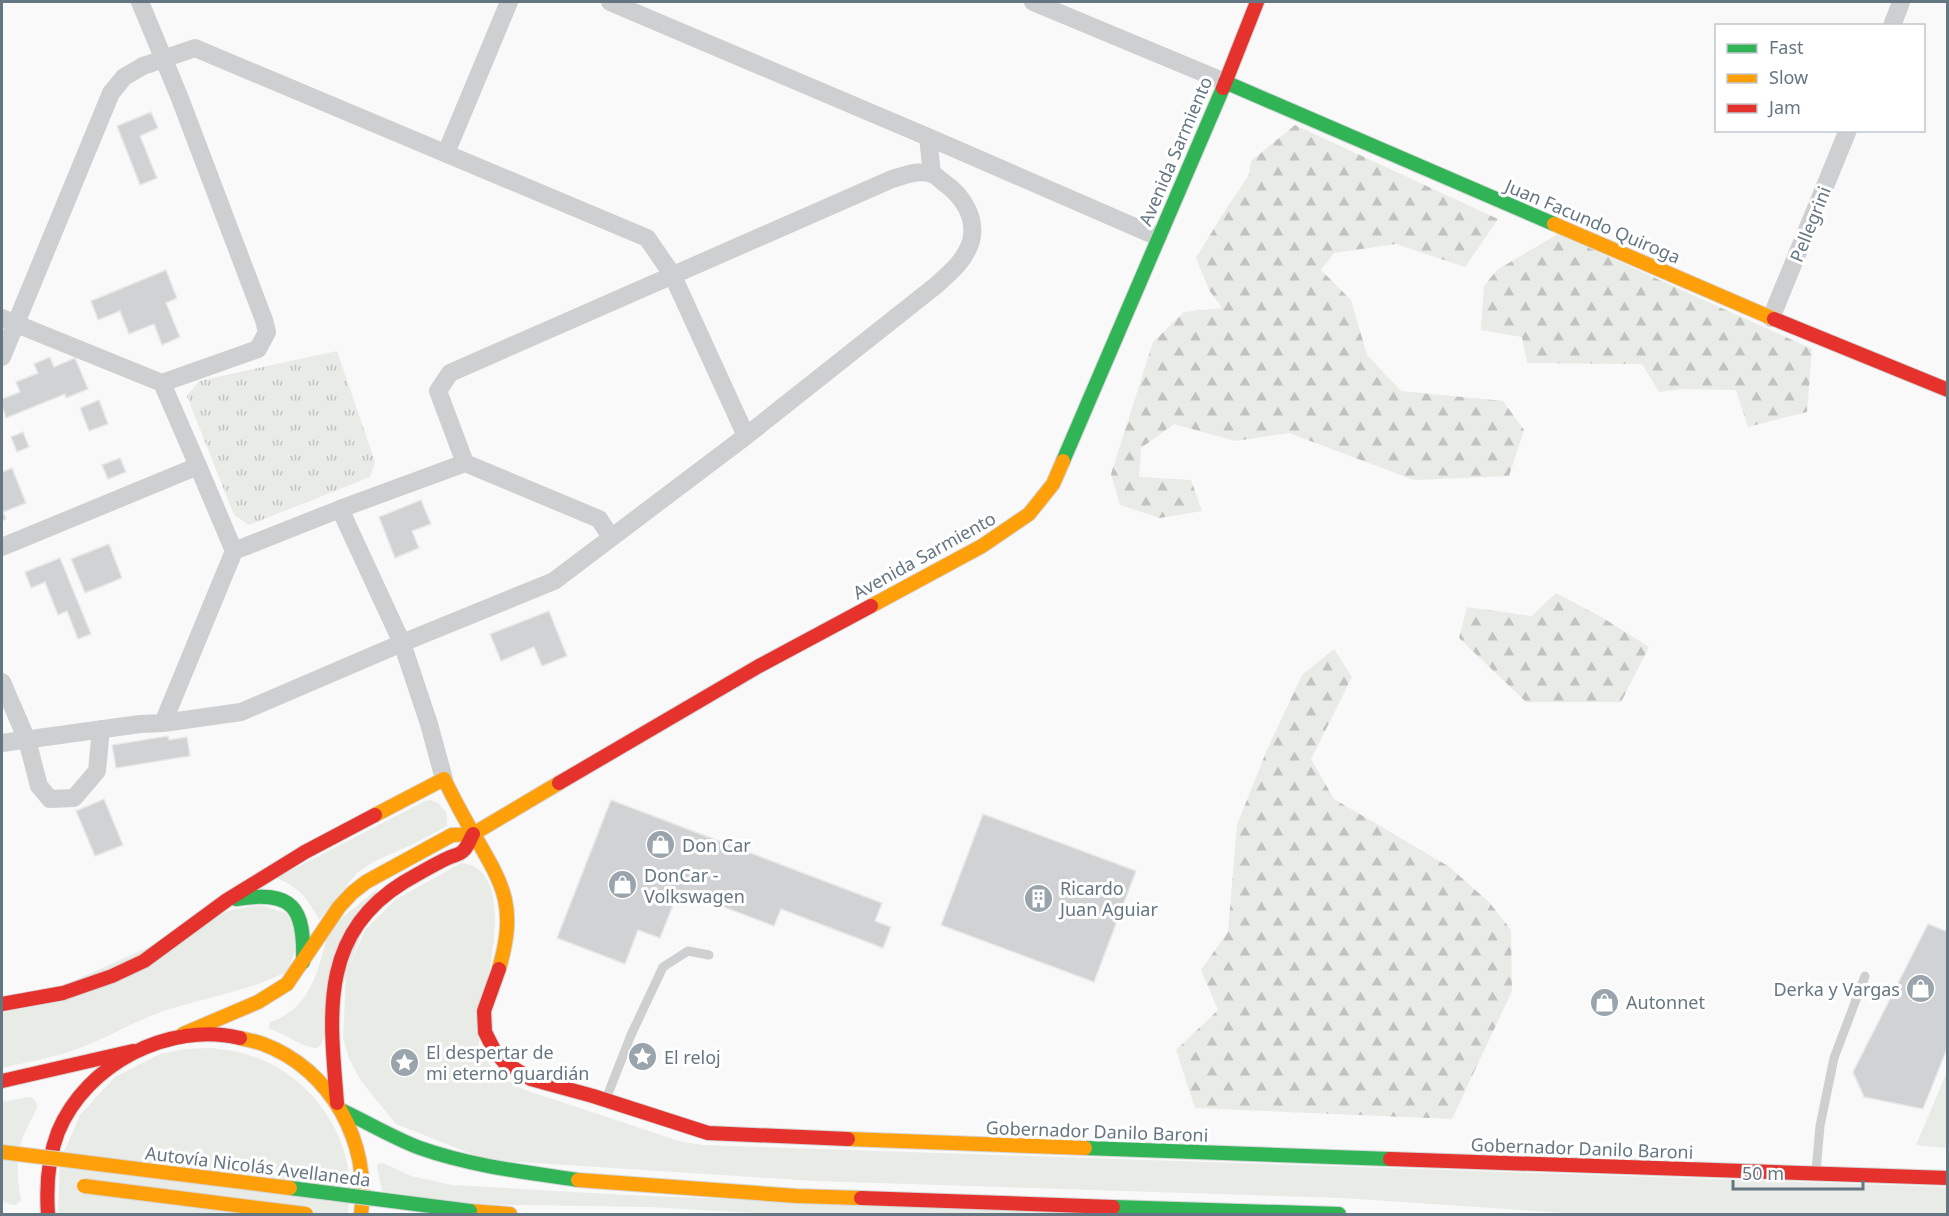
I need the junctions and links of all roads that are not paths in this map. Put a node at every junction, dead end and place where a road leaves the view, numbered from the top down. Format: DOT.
graph roads {
  1 [pos="140,2"];
  2 [pos="509,2"];
  3 [pos="610,2"];
  4 [pos="1033,2"];
  5 [pos="1257,2"];
  6 [pos="1901,2"];
  7 [pos="1893,24"];
  8 [pos="164,60"];
  9 [pos="1225,82"];
  10 [pos="1847,132"];
  11 [pos="928,137"];
  12 [pos="446,153"];
  13 [pos="932,174"];
  14 [pos="1158,237"];
  15 [pos="672,274"];
  16 [pos="1771,318"];
  17 [pos="9,321"];
  18 [pos="2,357"];
  19 [pos="162,383"];
  20 [pos="1947,390"];
  21 [pos="746,436"];
  22 [pos="465,463"];
  23 [pos="198,466"];
  24 [pos="339,509"];
  25 [pos="611,537"];
  26 [pos="2,548"];
  27 [pos="234,551"];
  28 [pos="402,643"];
  29 [pos="2,682"];
  30 [pos="163,723"];
  31 [pos="101,729"];
  32 [pos="27,740"];
  33 [pos="2,743"];
  34 [pos="444,779"];
  35 [pos="473,834"];
  36 [pos="227,900"];
  37 [pos="709,955"];
  38 [pos="303,962"];
  39 [pos="1864,976"];
  40 [pos="2,1004"];
  41 [pos="178,1036"];
  42 [pos="133,1051"];
  43 [pos="2,1081"];
  44 [pos="606,1100"];
  45 [pos="339,1106"];
  46 [pos="2,1152"];
  47 [pos="1816,1174"];
  48 [pos="1947,1178"];
  49 [pos="37,1180"];
  50 [pos="48,1215"];
  51 [pos="306,1215"];
  52 [pos="362,1215"];
  53 [pos="510,1215"];
  54 [pos="1339,1215"];
  1 -- 8 [label="street"];
  2 -- 12 [label="street"];
  3 -- 11 [label="street"];
  4 -- 9 [label="street"];
  5 -- 9 [label="main road, Avenida Sarmiento"];
  6 -- 7 [label="street"];
  8 -- 12 [label="street"];
  8 -- 17 [label="street"];
  8 -- 19 [label="street"];
  9 -- 14 [label="main road, Avenida Sarmiento"];
  9 -- 16 [label="main road, Juan Facundo Quiroga"];
  10 -- 16 [label="street, Pellegrini"];
  11 -- 13 [label="street"];
  11 -- 14 [label="street"];
  12 -- 15 [label="street"];
  13 -- 15 [label="street"];
  13 -- 21 [label="street"];
  14 -- 35 [label="main road, Avenida Sarmiento"];
  15 -- 21 [label="street"];
  15 -- 22 [label="street"];
  16 -- 20 [label="main road, Juan Facundo Quiroga"];
  17 -- 18 [label="street"];
  17 -- 19 [label="street"];
  19 -- 23 [label="street"];
  21 -- 25 [label="street"];
  22 -- 24 [label="street"];
  22 -- 25 [label="street"];
  23 -- 26 [label="street"];
  23 -- 27 [label="street"];
  24 -- 27 [label="street"];
  24 -- 28 [label="street"];
  25 -- 28 [label="street"];
  27 -- 30 [label="street"];
  28 -- 30 [label="street"];
  28 -- 34 [label="street"];
  29 -- 32 [label="street"];
  30 -- 31 [label="street"];
  31 -- 32 [label="street"];
  31 -- 32 [label="street"];
  32 -- 33 [label="street"];
  34 -- 35 [label="main road, Gobernador Danilo Baroni"];
  34 -- 36 [label="main road"];
  35 -- 38 [label="main road, Avenida Sarmiento"];
  35 -- 44 [label="main road, Gobernador Danilo Baroni"];
  35 -- 45 [label="main road, Avenida Sarmiento"];
  36 -- 38 [label="main road"];
  36 -- 40 [label="main road"];
  37 -- 44 [label="lane"];
  38 -- 41 [label="main road, Avenida Sarmiento"];
  39 -- 47 [label="lane"];
  41 -- 42 [label="main road"];
  41 -- 45 [label="main road"];
  42 -- 43 [label="main road"];
  42 -- 50 [label="main road"];
  44 -- 47 [label="main road, Gobernador Danilo Baroni"];
  45 -- 52 [label="main road"];
  45 -- 54 [label="main road"];
  46 -- 53 [label="main road, Autovía Nicolás Avellaneda, bridge"];
  47 -- 48 [label="main road, Gobernador Danilo Baroni"];
  49 -- 51 [label="main road, bridge"];
}
